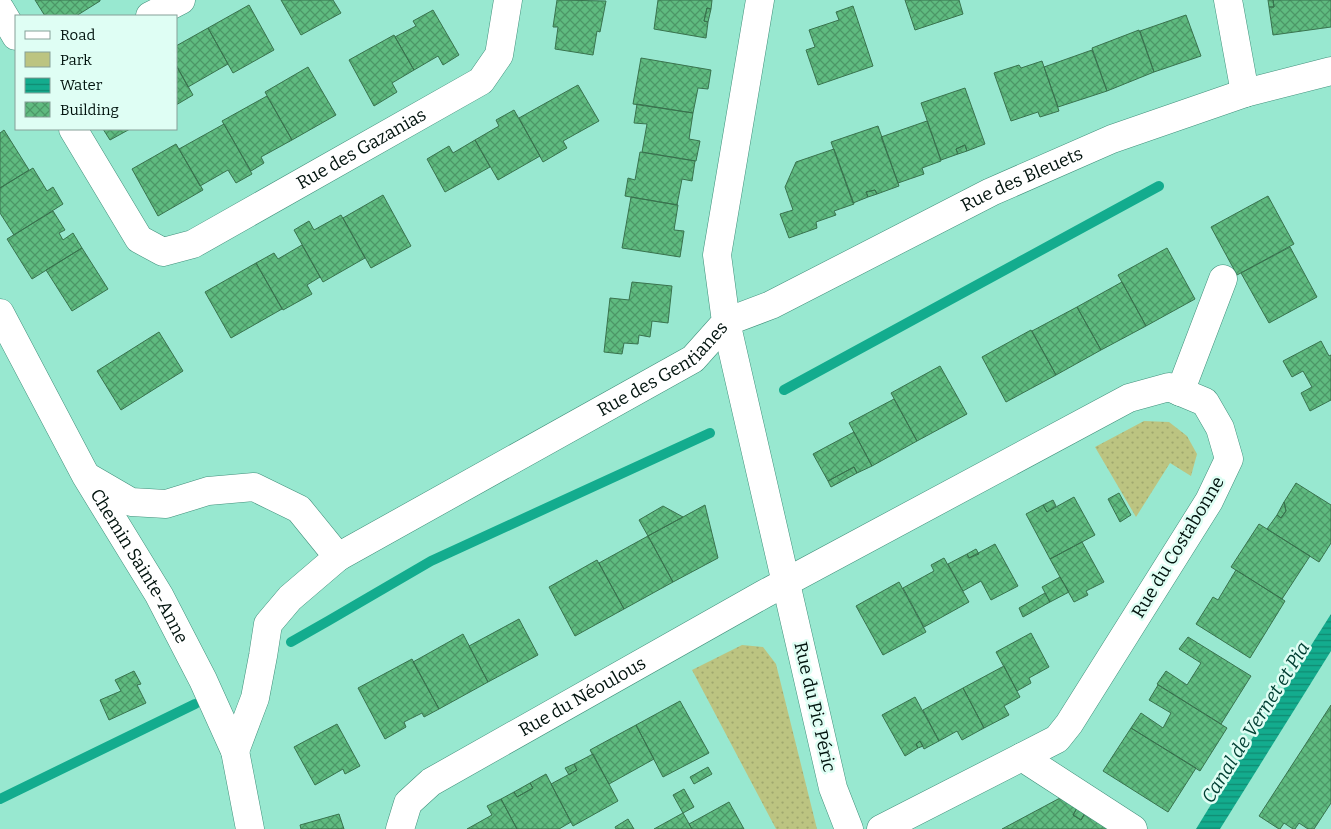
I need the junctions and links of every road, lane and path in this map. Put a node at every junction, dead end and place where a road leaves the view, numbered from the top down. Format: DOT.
graph roads {
  1 [pos="180,0"];
  2 [pos="508,0"];
  3 [pos="760,0"];
  4 [pos="1228,0"];
  5 [pos="0,9"];
  6 [pos="152,15"];
  7 [pos="15,34"];
  8 [pos="1331,71"];
  9 [pos="1245,93"];
  10 [pos="74,130"];
  11 [pos="1223,278"];
  12 [pos="0,313"];
  13 [pos="726,322"];
  14 [pos="1180,392"];
  15 [pos="86,476"];
  16 [pos="338,557"];
  17 [pos="786,583"];
  18 [pos="235,751"];
  19 [pos="1022,757"];
  20 [pos="250,829"];
  21 [pos="400,829"];
  22 [pos="849,829"];
  23 [pos="881,829"];
  24 [pos="1133,829"];
  1 -- 6 [label="street"];
  2 -- 10 [label="street, Rue des Gazanias"];
  3 -- 13 [label="street, Rue des Gentianes"];
  4 -- 9 [label="street"];
  5 -- 7 [label="street"];
  8 -- 9 [label="street, Rue des Bleuets"];
  9 -- 13 [label="street, Rue des Bleuets"];
  11 -- 14 [label="street"];
  12 -- 15 [label="street, Chemin Sainte-Anne"];
  13 -- 16 [label="street, Rue des Gentianes"];
  13 -- 17 [label="street, Rue du Pic Péric"];
  14 -- 17 [label="street, Rue du Costabonne"];
  14 -- 19 [label="street, Rue du Costabonne"];
  15 -- 16 [label="street"];
  15 -- 18 [label="street, Chemin Sainte-Anne"];
  16 -- 18 [label="street, Rue des Gentianes"];
  17 -- 21 [label="street, Rue du Néoulous"];
  17 -- 22 [label="street, Rue du Pic Péric"];
  18 -- 20 [label="street, Chemin Sainte-Anne"];
  19 -- 23 [label="street, Rue du Costabonne"];
  19 -- 24 [label="street"];
}
